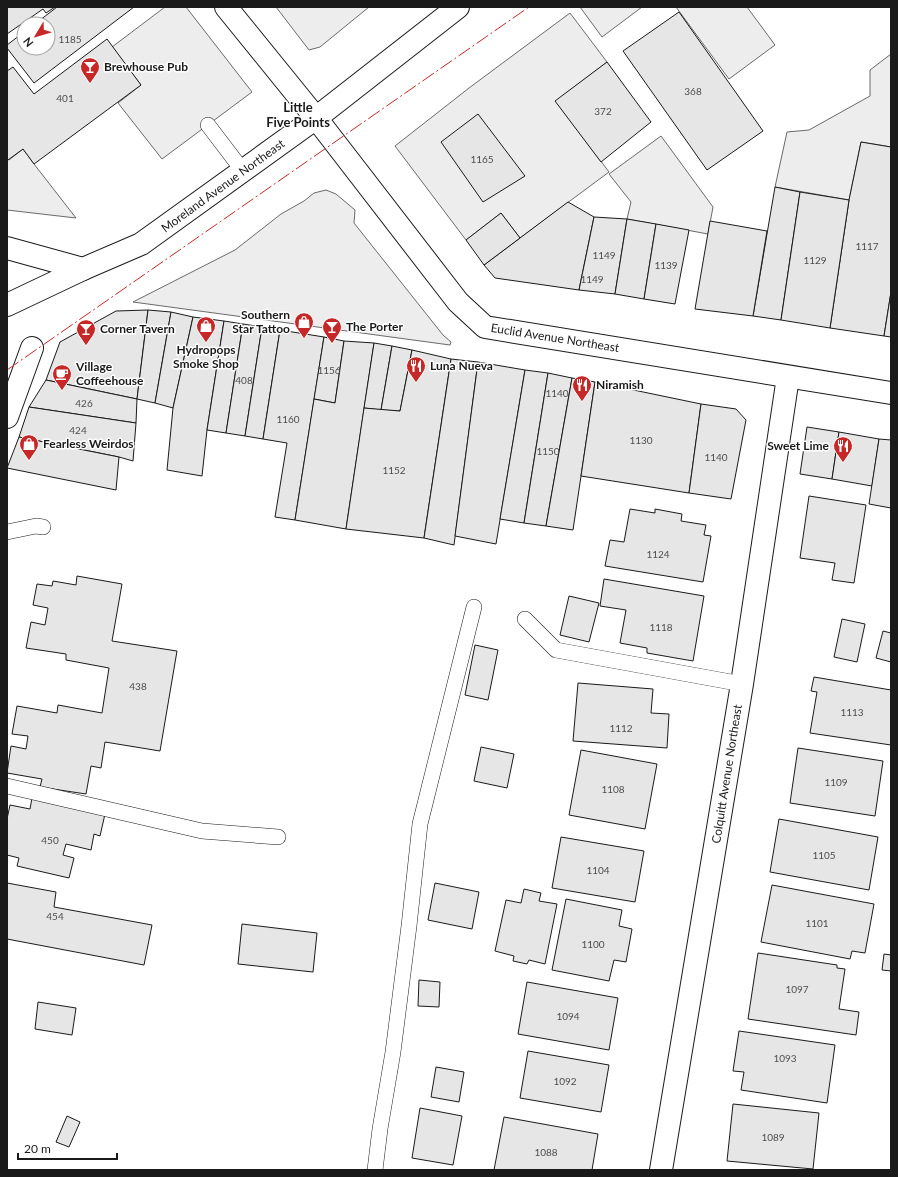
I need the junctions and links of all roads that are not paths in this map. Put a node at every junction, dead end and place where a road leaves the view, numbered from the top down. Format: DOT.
graph roads {
  1 [pos="226,7"];
  2 [pos="458,7"];
  3 [pos="316,118"];
  4 [pos="208,125"];
  5 [pos="243,171"];
  6 [pos="7,248"];
  7 [pos="83,269"];
  8 [pos="7,306"];
  9 [pos="32,348"];
  10 [pos="788,377"];
  11 [pos="891,393"];
  12 [pos="7,417"];
  13 [pos="43,527"];
  14 [pos="7,532"];
  15 [pos="474,607"];
  16 [pos="525,619"];
  17 [pos="742,684"];
  18 [pos="7,786"];
  19 [pos="278,837"];
  20 [pos="375,1170"];
  21 [pos="661,1170"];
  1 -- 3 [label="main road, Euclid Avenue Northeast"];
  2 -- 3 [label="main road, Moreland Avenue Northeast"];
  3 -- 5 [label="main road, Moreland Avenue Northeast"];
  3 -- 10 [label="main road, Euclid Avenue Northeast"];
  4 -- 5 [label="lane"];
  5 -- 7 [label="main road, Moreland Avenue Northeast"];
  6 -- 7 [label="main road"];
  7 -- 8 [label="main road, Moreland Avenue Northeast"];
  9 -- 12 [label="main road"];
  10 -- 11 [label="main road, Euclid Avenue Northeast"];
  10 -- 17 [label="main road, Colquitt Avenue Northeast"];
  13 -- 14 [label="lane"];
  15 -- 20 [label="lane"];
  16 -- 17 [label="lane"];
  17 -- 21 [label="main road, Colquitt Avenue Northeast"];
  18 -- 19 [label="lane"];
}
